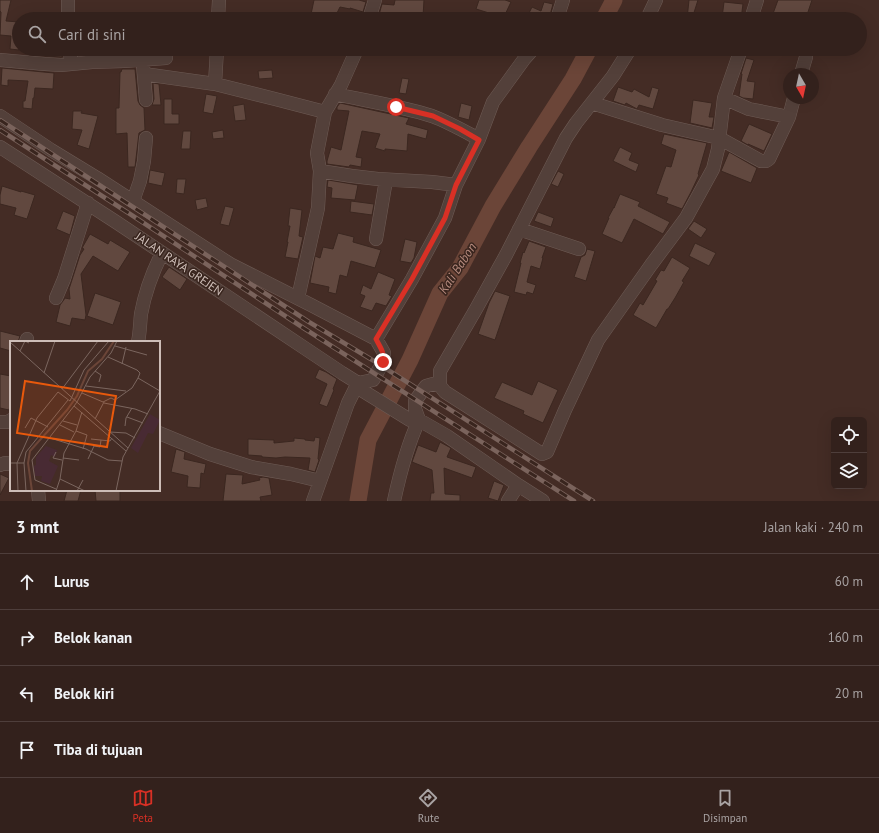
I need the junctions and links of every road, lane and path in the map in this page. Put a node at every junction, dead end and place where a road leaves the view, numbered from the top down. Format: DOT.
graph roads {
  1 [pos="68,0"];
  2 [pos="219,0"];
  3 [pos="375,0"];
  4 [pos="656,0"];
  5 [pos="758,0"];
  6 [pos="559,2"];
  7 [pos="68,12"];
  8 [pos="218,12"];
  9 [pos="371,12"];
  10 [pos="558,12"];
  11 [pos="650,12"];
  12 [pos="754,12"];
  13 [pos="70,56"];
  14 [pos="217,56"];
  15 [pos="354,56"];
  16 [pos="527,56"];
  17 [pos="625,56"];
  18 [pos="739,56"];
  19 [pos="806,57"];
  20 [pos="166,58"];
  21 [pos="0,60"];
  22 [pos="143,60"];
  23 [pos="71,64"];
  24 [pos="803,68"];
  25 [pos="144,74"];
  26 [pos="215,84"];
  27 [pos="335,94"];
  28 [pos="724,98"];
  29 [pos="146,100"];
  30 [pos="592,104"];
  31 [pos="792,104"];
  32 [pos="325,112"];
  33 [pos="0,116"];
  34 [pos="789,117"];
  35 [pos="146,138"];
  36 [pos="719,138"];
  37 [pos="479,140"];
  38 [pos="1,148"];
  39 [pos="320,171"];
  40 [pos="386,180"];
  41 [pos="456,185"];
  42 [pos="133,201"];
  43 [pos="88,203"];
  44 [pos="519,229"];
  45 [pos="376,239"];
  46 [pos="579,249"];
  47 [pos="162,253"];
  48 [pos="56,298"];
  49 [pos="298,298"];
  50 [pos="376,339"];
  51 [pos="138,341"];
  52 [pos="440,386"];
  53 [pos="360,387"];
  54 [pos="415,420"];
  55 [pos="10,421"];
  56 [pos="0,422"];
  57 [pos="160,433"];
  58 [pos="10,464"];
  59 [pos="0,465"];
  60 [pos="320,481"];
  61 [pos="518,485"];
  62 [pos="38,491"];
  63 [pos="39,501"];
  64 [pos="313,501"];
  65 [pos="394,501"];
  66 [pos="508,501"];
  67 [pos="543,501"];
  1 -- 7 [label="street"];
  2 -- 8 [label="street"];
  3 -- 9 [label="street"];
  4 -- 11 [label="street"];
  5 -- 12 [label="street"];
  6 -- 10 [label="street"];
  13 -- 23 [label="street"];
  14 -- 26 [label="street"];
  15 -- 27 [label="street"];
  16 -- 37 [label="street"];
  17 -- 30 [label="street"];
  18 -- 28 [label="street"];
  19 -- 24 [label="street"];
  20 -- 22 [label="street"];
  21 -- 23 [label="street"];
  22 -- 23 [label="street"];
  22 -- 25 [label="street"];
  25 -- 26 [label="street"];
  25 -- 29 [label="street"];
  26 -- 32 [label="street"];
  27 -- 32 [label="street"];
  27 -- 37 [label="street"];
  28 -- 34 [label="street"];
  28 -- 36 [label="street"];
  30 -- 36 [label="street"];
  30 -- 44 [label="street"];
  31 -- 34 [label="street"];
  32 -- 39 [label="street"];
  33 -- 42 [label="street"];
  34 -- 36 [label="street"];
  35 -- 42 [label="street"];
  36 -- 52 [label="street"];
  37 -- 41 [label="street"];
  38 -- 43 [label="street, JALAN RAYA GREJEN"];
  39 -- 40 [label="street"];
  39 -- 49 [label="street"];
  40 -- 41 [label="street"];
  40 -- 45 [label="street"];
  41 -- 50 [label="street"];
  42 -- 49 [label="street"];
  43 -- 47 [label="street, JALAN RAYA GREJEN"];
  43 -- 48 [label="street"];
  44 -- 46 [label="street"];
  44 -- 52 [label="street"];
  47 -- 51 [label="street"];
  47 -- 53 [label="street, JALAN RAYA GREJEN"];
  49 -- 50 [label="street"];
  50 -- 53 [label="street"];
  52 -- 54 [label="street"];
  53 -- 54 [label="street, JALAN RAYA GREJEN"];
  53 -- 60 [label="street"];
  54 -- 61 [label="street, JALAN RAYA GREJEN"];
  54 -- 65 [label="street"];
  55 -- 56 [label="street"];
  57 -- 60 [label="street"];
  58 -- 59 [label="street"];
  60 -- 64 [label="street"];
  61 -- 66 [label="street"];
  61 -- 67 [label="street, JALAN RAYA GREJEN"];
  62 -- 63 [label="street"];
}
